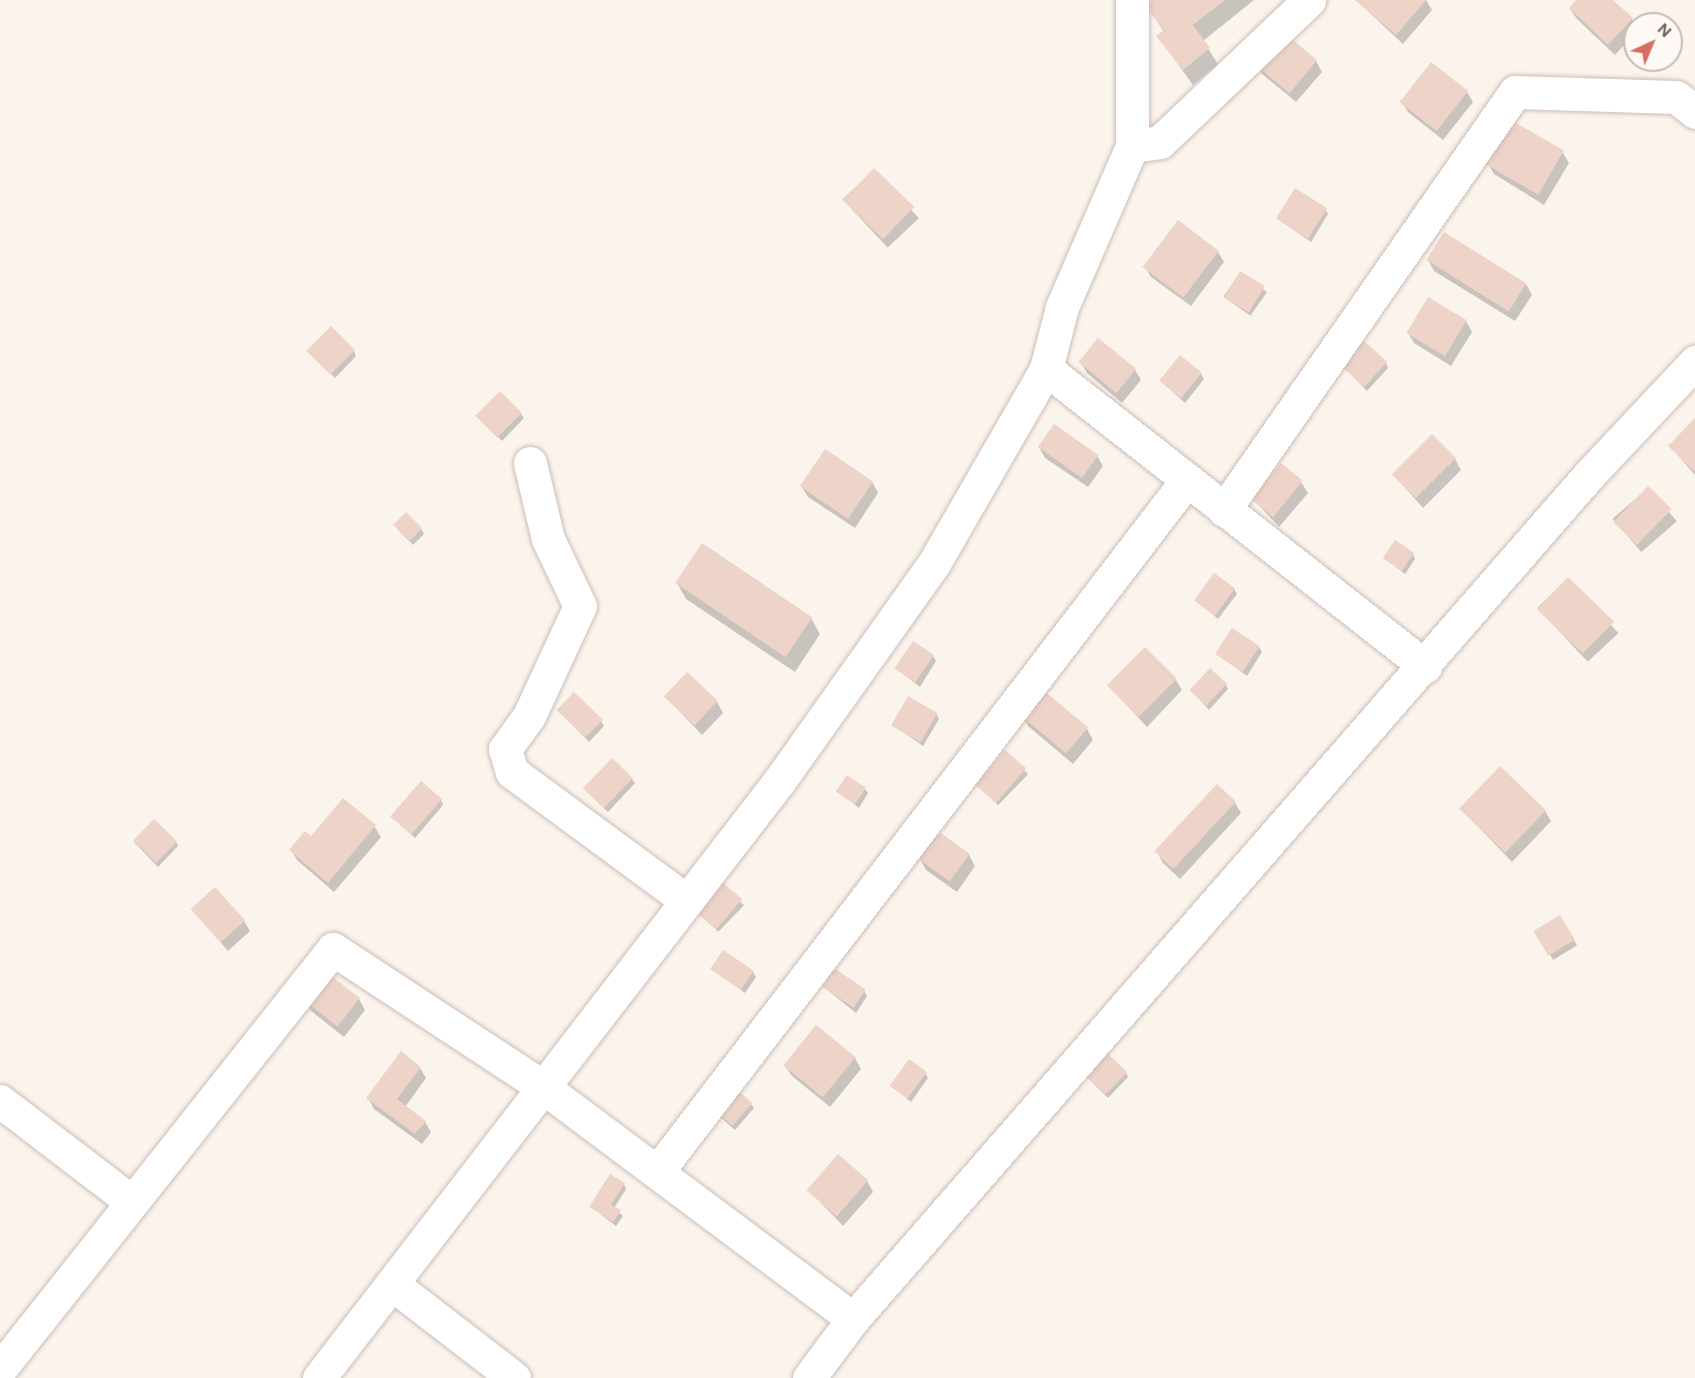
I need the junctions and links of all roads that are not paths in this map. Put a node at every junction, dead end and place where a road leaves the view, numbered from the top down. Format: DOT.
graph roads {
  1 [pos="1132,0"];
  2 [pos="1309,0"];
  3 [pos="1695,112"];
  4 [pos="1132,146"];
  5 [pos="1695,362"];
  6 [pos="1046,369"];
  7 [pos="530,463"];
  8 [pos="1187,480"];
  9 [pos="1224,510"];
  10 [pos="1425,666"];
  11 [pos="687,901"];
  12 [pos="543,1087"];
  13 [pos="0,1101"];
  14 [pos="657,1172"];
  15 [pos="132,1202"];
  16 [pos="392,1284"];
  17 [pos="853,1319"];
  18 [pos="0,1369"];
  19 [pos="319,1378"];
  20 [pos="514,1378"];
  21 [pos="809,1378"];
  1 -- 4 [label="street"];
  2 -- 4 [label="street"];
  3 -- 9 [label="street"];
  4 -- 6 [label="street"];
  5 -- 10 [label="street"];
  6 -- 8 [label="street"];
  6 -- 11 [label="street"];
  7 -- 11 [label="street"];
  8 -- 9 [label="street"];
  8 -- 14 [label="street"];
  9 -- 10 [label="street"];
  10 -- 17 [label="street"];
  11 -- 12 [label="street"];
  12 -- 14 [label="street"];
  12 -- 15 [label="street"];
  12 -- 16 [label="street"];
  13 -- 15 [label="street"];
  14 -- 17 [label="street"];
  15 -- 18 [label="street"];
  16 -- 19 [label="street"];
  16 -- 20 [label="street"];
  17 -- 21 [label="street"];
}
